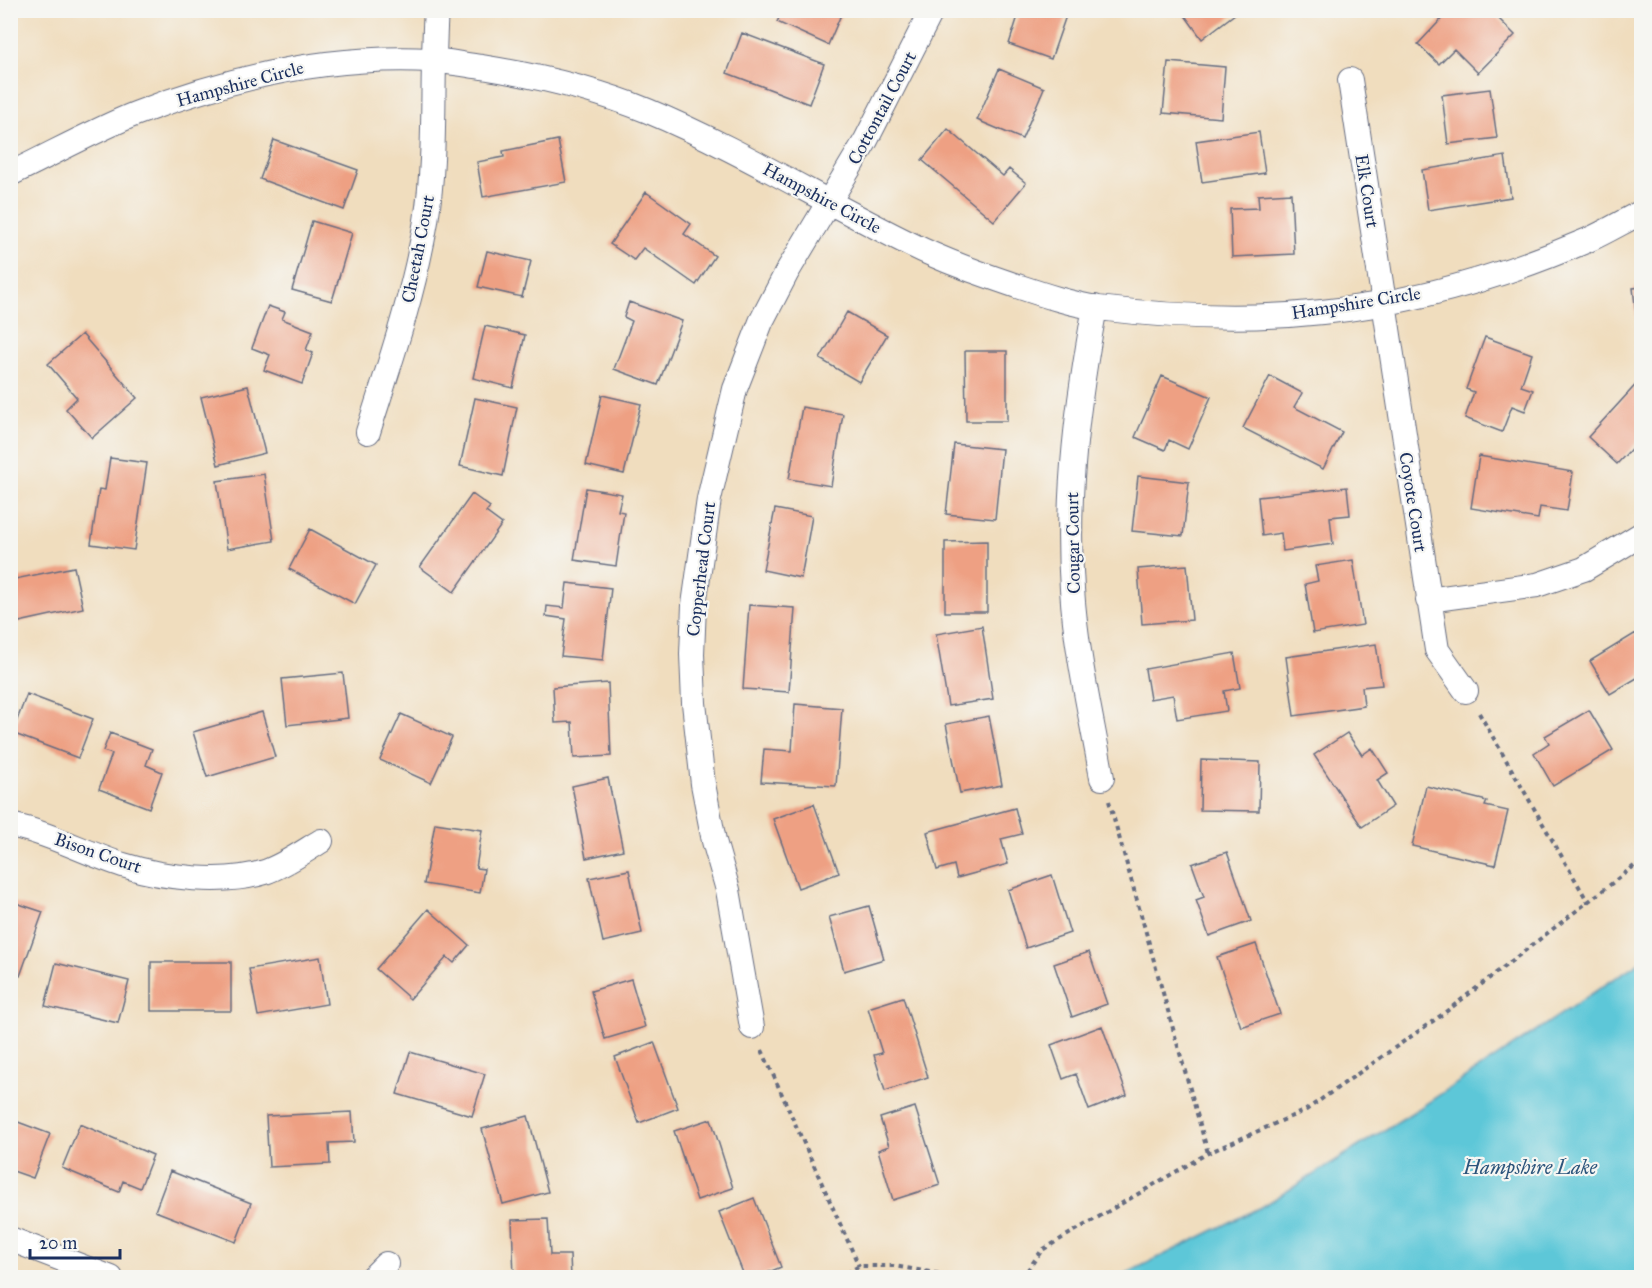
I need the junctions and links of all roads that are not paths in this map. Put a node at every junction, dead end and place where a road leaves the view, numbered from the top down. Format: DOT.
graph roads {
  1 [pos="436,10"];
  2 [pos="932,10"];
  3 [pos="433,60"];
  4 [pos="1350,80"];
  5 [pos="10,174"];
  6 [pos="829,203"];
  7 [pos="1641,212"];
  8 [pos="1384,303"];
  9 [pos="1095,307"];
  10 [pos="368,432"];
  11 [pos="1641,534"];
  12 [pos="1428,600"];
  13 [pos="1466,691"];
  14 [pos="1102,778"];
  15 [pos="10,825"];
  16 [pos="321,841"];
  17 [pos="752,1027"];
  18 [pos="10,1239"];
  19 [pos="111,1278"];
  1 -- 3 [label="street, Cheetah Court"];
  2 -- 6 [label="street, Cottontail Court"];
  3 -- 5 [label="street, Hampshire Circle"];
  3 -- 6 [label="street, Hampshire Circle"];
  3 -- 10 [label="street, Cheetah Court"];
  4 -- 8 [label="street, Elk Court"];
  6 -- 9 [label="street, Hampshire Circle"];
  6 -- 17 [label="street, Copperhead Court"];
  7 -- 8 [label="street, Hampshire Circle"];
  8 -- 9 [label="street, Hampshire Circle"];
  8 -- 12 [label="street, Coyote Court"];
  9 -- 14 [label="street, Cougar Court"];
  11 -- 12 [label="street"];
  12 -- 13 [label="street, Coyote Court"];
  15 -- 16 [label="street, Bison Court"];
  18 -- 19 [label="street"];
}
